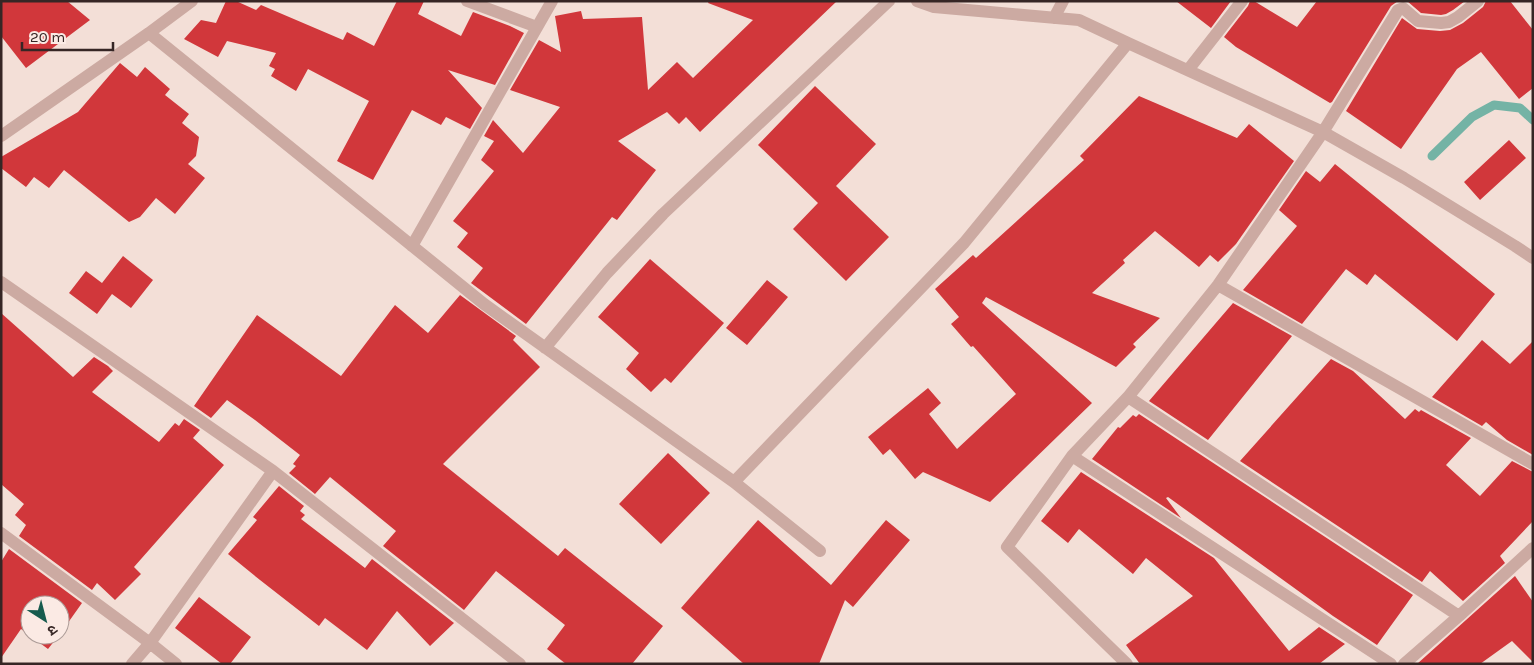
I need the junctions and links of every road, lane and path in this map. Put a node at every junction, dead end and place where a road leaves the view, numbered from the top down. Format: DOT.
graph roads {
  1 [pos="192,1"];
  2 [pos="467,1"];
  3 [pos="552,1"];
  4 [pos="890,1"];
  5 [pos="916,1"];
  6 [pos="1063,1"];
  7 [pos="1242,1"];
  8 [pos="1478,1"];
  9 [pos="935,4"];
  10 [pos="1054,18"];
  11 [pos="536,27"];
  12 [pos="149,33"];
  13 [pos="1128,43"];
  14 [pos="1188,70"];
  15 [pos="1323,132"];
  16 [pos="1,136"];
  17 [pos="412,246"];
  18 [pos="1533,258"];
  19 [pos="1,282"];
  20 [pos="1218,285"];
  21 [pos="545,348"];
  22 [pos="1128,397"];
  23 [pos="1072,456"];
  24 [pos="1533,464"];
  25 [pos="273,471"];
  26 [pos="734,482"];
  27 [pos="1,533"];
  28 [pos="1533,548"];
  29 [pos="820,551"];
  30 [pos="1460,616"];
  31 [pos="150,643"];
  32 [pos="132,664"];
  33 [pos="176,664"];
  34 [pos="520,664"];
  35 [pos="1127,664"];
  36 [pos="1391,664"];
  37 [pos="1404,664"];
  1 -- 12 [label="street"];
  2 -- 11 [label="street"];
  3 -- 11 [label="street"];
  4 -- 21 [label="street"];
  5 -- 9 [label="street"];
  6 -- 10 [label="street"];
  7 -- 14 [label="street"];
  8 -- 15 [label="street"];
  9 -- 10 [label="street"];
  10 -- 13 [label="street"];
  11 -- 17 [label="street"];
  12 -- 16 [label="street"];
  12 -- 17 [label="street"];
  13 -- 14 [label="street"];
  13 -- 26 [label="street"];
  14 -- 15 [label="street"];
  15 -- 18 [label="street"];
  15 -- 20 [label="street"];
  17 -- 21 [label="street"];
  19 -- 25 [label="street"];
  20 -- 22 [label="street"];
  20 -- 24 [label="street"];
  21 -- 26 [label="street"];
  22 -- 23 [label="street"];
  22 -- 30 [label="street"];
  23 -- 35 [label="street"];
  23 -- 36 [label="street"];
  25 -- 31 [label="street"];
  25 -- 34 [label="street"];
  26 -- 29 [label="street"];
  27 -- 31 [label="street"];
  28 -- 30 [label="street"];
  30 -- 37 [label="street"];
  31 -- 32 [label="street"];
  31 -- 33 [label="street"];
}
